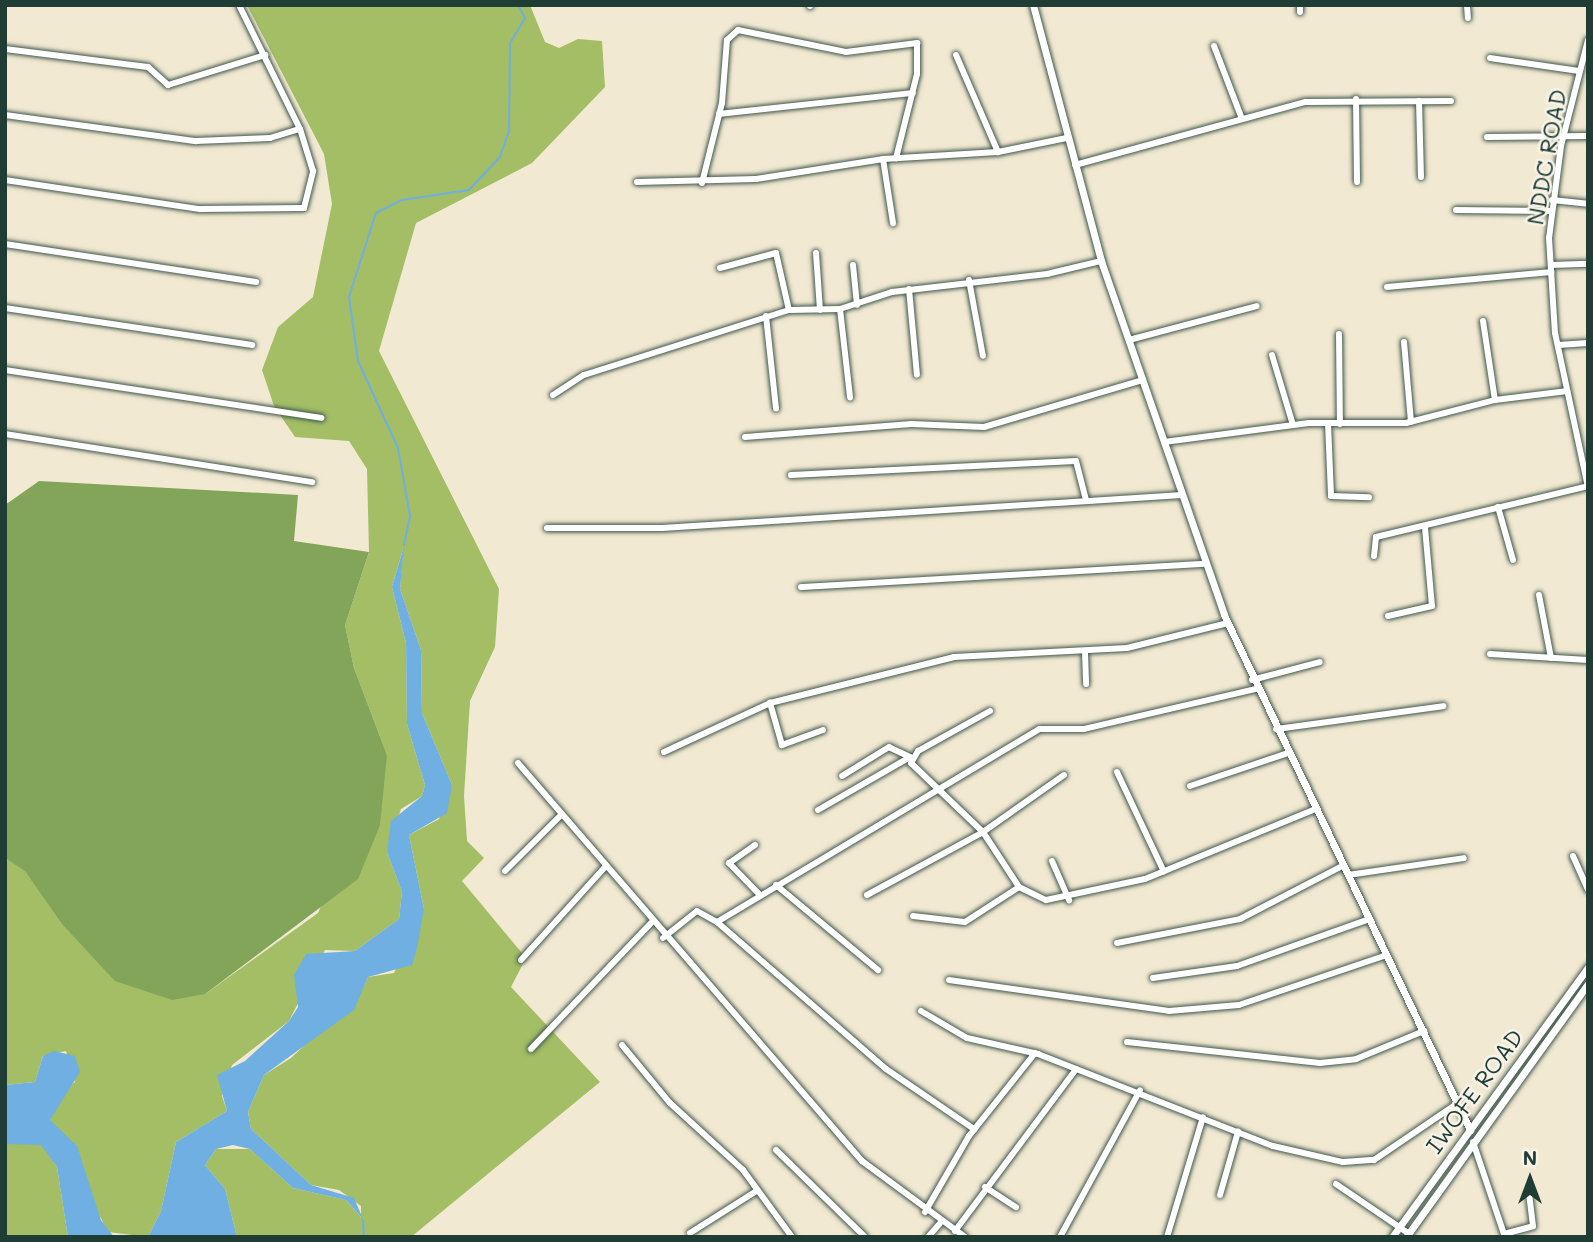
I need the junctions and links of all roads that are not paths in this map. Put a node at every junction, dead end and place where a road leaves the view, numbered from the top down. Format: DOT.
graph roads {
  1 [pos="239,5"];
  2 [pos="1034,5"];
  3 [pos="1467,5"];
  4 [pos="1468,18"];
  5 [pos="1588,40"];
  6 [pos="1214,46"];
  7 [pos="5,49"];
  8 [pos="265,55"];
  9 [pos="956,55"];
  10 [pos="1490,58"];
  11 [pos="1579,71"];
  12 [pos="913,93"];
  13 [pos="1356,99"];
  14 [pos="1419,101"];
  15 [pos="1451,101"];
  16 [pos="719,114"];
  17 [pos="5,116"];
  18 [pos="1242,119"];
  19 [pos="300,129"];
  20 [pos="1564,135"];
  21 [pos="1588,136"];
  22 [pos="1487,137"];
  23 [pos="1067,138"];
  24 [pos="998,152"];
  25 [pos="896,158"];
  26 [pos="883,159"];
  27 [pos="1075,165"];
  28 [pos="1421,177"];
  29 [pos="5,180"];
  30 [pos="637,182"];
  31 [pos="1357,182"];
  32 [pos="702,183"];
  33 [pos="1552,200"];
  34 [pos="1588,204"];
  35 [pos="1456,210"];
  36 [pos="1551,211"];
  37 [pos="893,223"];
  38 [pos="5,244"];
  39 [pos="816,253"];
  40 [pos="1101,261"];
  41 [pos="1588,264"];
  42 [pos="853,265"];
  43 [pos="720,268"];
  44 [pos="1551,269"];
  45 [pos="969,281"];
  46 [pos="256,282"];
  47 [pos="1387,287"];
  48 [pos="909,289"];
  49 [pos="857,305"];
  50 [pos="1256,306"];
  51 [pos="5,308"];
  52 [pos="840,309"];
  53 [pos="789,310"];
  54 [pos="820,310"];
  55 [pos="766,316"];
  56 [pos="1483,321"];
  57 [pos="1339,334"];
  58 [pos="1129,340"];
  59 [pos="1404,342"];
  60 [pos="1588,343"];
  61 [pos="253,345"];
  62 [pos="1558,345"];
  63 [pos="1272,355"];
  64 [pos="983,356"];
  65 [pos="5,370"];
  66 [pos="917,375"];
  67 [pos="1143,380"];
  68 [pos="1567,391"];
  69 [pos="553,395"];
  70 [pos="850,397"];
  71 [pos="1495,400"];
  72 [pos="776,408"];
  73 [pos="321,418"];
  74 [pos="1411,422"];
  75 [pos="1328,423"];
  76 [pos="1340,424"];
  77 [pos="1293,425"];
  78 [pos="5,434"];
  79 [pos="745,437"];
  80 [pos="1164,442"];
  81 [pos="1588,450"];
  82 [pos="1580,453"];
  83 [pos="791,475"];
  84 [pos="312,482"];
  85 [pos="1588,486"];
  86 [pos="1182,495"];
  87 [pos="1369,497"];
  88 [pos="1086,500"];
  89 [pos="1498,507"];
  90 [pos="1425,527"];
  91 [pos="547,528"];
  92 [pos="1374,556"];
  93 [pos="1513,560"];
  94 [pos="1206,564"];
  95 [pos="801,587"];
  96 [pos="1539,595"];
  97 [pos="1388,616"];
  98 [pos="1228,624"];
  99 [pos="1085,652"];
  100 [pos="1490,654"];
  101 [pos="1551,658"];
  102 [pos="1588,660"];
  103 [pos="1320,662"];
  104 [pos="1252,680"];
  105 [pos="1086,684"];
  106 [pos="1256,689"];
  107 [pos="770,703"];
  108 [pos="1443,706"];
  109 [pos="990,711"];
  110 [pos="1276,729"];
  111 [pos="823,730"];
  112 [pos="664,752"];
  113 [pos="1287,753"];
  114 [pos="910,757"];
  115 [pos="518,763"];
  116 [pos="1117,772"];
  117 [pos="1064,775"];
  118 [pos="842,776"];
  119 [pos="1190,786"];
  120 [pos="934,787"];
  121 [pos="1316,809"];
  122 [pos="818,810"];
  123 [pos="560,816"];
  124 [pos="983,832"];
  125 [pos="755,845"];
  126 [pos="1573,856"];
  127 [pos="1464,858"];
  128 [pos="1052,861"];
  129 [pos="1343,865"];
  130 [pos="606,866"];
  131 [pos="505,871"];
  132 [pos="1164,872"];
  133 [pos="1348,875"];
  134 [pos="776,885"];
  135 [pos="1019,887"];
  136 [pos="1588,890"];
  137 [pos="760,895"];
  138 [pos="867,895"];
  139 [pos="1069,900"];
  140 [pos="913,916"];
  141 [pos="1370,919"];
  142 [pos="717,922"];
  143 [pos="651,923"];
  144 [pos="663,938"];
  145 [pos="1117,943"];
  146 [pos="1387,955"];
  147 [pos="521,960"];
  148 [pos="1588,968"];
  149 [pos="878,970"];
  150 [pos="1153,978"];
  151 [pos="949,980"];
  152 [pos="1588,984"];
  153 [pos="921,1011"];
  154 [pos="1424,1031"];
  155 [pos="1127,1042"];
  156 [pos="622,1045"];
  157 [pos="531,1049"];
  158 [pos="1034,1053"];
  159 [pos="1076,1069"];
  160 [pos="1140,1090"];
  161 [pos="1458,1103"];
  162 [pos="1203,1118"];
  163 [pos="974,1129"];
  164 [pos="1470,1130"];
  165 [pos="1238,1132"];
  166 [pos="1473,1142"];
  167 [pos="776,1150"];
  168 [pos="1336,1184"];
  169 [pos="985,1186"];
  170 [pos="758,1190"];
  171 [pos="1220,1195"];
  172 [pos="1530,1195"];
  173 [pos="1016,1207"];
  174 [pos="925,1212"];
  175 [pos="940,1223"];
  176 [pos="1399,1225"];
  177 [pos="955,1231"];
  178 [pos="690,1233"];
  179 [pos="1407,1235"];
  180 [pos="1504,1235"];
  181 [pos="792,1237"];
  182 [pos="865,1237"];
  183 [pos="928,1237"];
  184 [pos="965,1237"];
  185 [pos="1060,1237"];
  186 [pos="1167,1237"];
  187 [pos="1392,1237"];
  1 -- 8 [label="street"];
  2 -- 23 [label="street"];
  3 -- 4 [label="street"];
  5 -- 11 [label="street, NDDC ROAD"];
  6 -- 18 [label="street"];
  7 -- 8 [label="street"];
  8 -- 19 [label="street"];
  9 -- 24 [label="street"];
  10 -- 11 [label="street"];
  11 -- 20 [label="street, NDDC ROAD"];
  12 -- 16 [label="street"];
  12 -- 16 [label="street"];
  12 -- 25 [label="street"];
  13 -- 14 [label="street"];
  13 -- 18 [label="street"];
  13 -- 31 [label="street"];
  14 -- 15 [label="street"];
  14 -- 28 [label="street"];
  16 -- 32 [label="street"];
  17 -- 19 [label="street"];
  18 -- 27 [label="street"];
  19 -- 29 [label="street"];
  20 -- 21 [label="street"];
  20 -- 22 [label="street"];
  20 -- 33 [label="street, NDDC ROAD"];
  23 -- 24 [label="street"];
  23 -- 27 [label="street"];
  24 -- 25 [label="street"];
  25 -- 26 [label="street"];
  26 -- 32 [label="street"];
  26 -- 37 [label="street"];
  27 -- 40 [label="street"];
  30 -- 32 [label="street"];
  33 -- 34 [label="street"];
  33 -- 36 [label="street, NDDC ROAD"];
  35 -- 36 [label="street"];
  36 -- 44 [label="street, NDDC ROAD"];
  38 -- 46 [label="street"];
  39 -- 54 [label="street"];
  40 -- 45 [label="street"];
  40 -- 58 [label="street"];
  41 -- 44 [label="street"];
  42 -- 49 [label="street"];
  43 -- 53 [label="street"];
  44 -- 47 [label="street"];
  44 -- 62 [label="street, NDDC ROAD"];
  45 -- 48 [label="street"];
  45 -- 64 [label="street"];
  48 -- 49 [label="street"];
  48 -- 66 [label="street"];
  49 -- 52 [label="street"];
  50 -- 58 [label="street"];
  51 -- 61 [label="street"];
  52 -- 54 [label="street"];
  52 -- 70 [label="street"];
  53 -- 54 [label="street"];
  53 -- 55 [label="street"];
  55 -- 69 [label="street"];
  55 -- 72 [label="street"];
  56 -- 71 [label="street"];
  57 -- 76 [label="street"];
  58 -- 67 [label="street"];
  59 -- 74 [label="street"];
  60 -- 62 [label="street"];
  62 -- 68 [label="street, NDDC ROAD"];
  63 -- 77 [label="street"];
  65 -- 73 [label="street"];
  67 -- 79 [label="street"];
  67 -- 80 [label="street"];
  68 -- 71 [label="street"];
  68 -- 82 [label="street, NDDC ROAD"];
  71 -- 74 [label="street"];
  74 -- 76 [label="street"];
  75 -- 76 [label="street"];
  75 -- 77 [label="street"];
  75 -- 87 [label="street"];
  77 -- 80 [label="street"];
  78 -- 84 [label="street"];
  80 -- 86 [label="street"];
  81 -- 82 [label="street"];
  82 -- 85 [label="street, NDDC ROAD"];
  83 -- 88 [label="street"];
  85 -- 89 [label="street"];
  86 -- 88 [label="street"];
  86 -- 94 [label="street"];
  88 -- 91 [label="street"];
  89 -- 90 [label="street"];
  89 -- 93 [label="street"];
  90 -- 92 [label="street"];
  90 -- 97 [label="street"];
  94 -- 95 [label="street"];
  94 -- 98 [label="street"];
  96 -- 101 [label="street"];
  98 -- 99 [label="street"];
  98 -- 104 [label="street"];
  99 -- 105 [label="street"];
  99 -- 107 [label="street"];
  100 -- 101 [label="street"];
  101 -- 102 [label="street"];
  103 -- 104 [label="street"];
  104 -- 106 [label="street"];
  106 -- 110 [label="street"];
  106 -- 120 [label="street"];
  107 -- 111 [label="street"];
  107 -- 112 [label="street"];
  108 -- 110 [label="street"];
  109 -- 114 [label="street"];
  110 -- 113 [label="street"];
  113 -- 119 [label="street"];
  113 -- 121 [label="street"];
  114 -- 118 [label="street"];
  114 -- 120 [label="street"];
  114 -- 122 [label="street"];
  115 -- 123 [label="street"];
  116 -- 132 [label="street"];
  117 -- 124 [label="street"];
  120 -- 124 [label="street"];
  120 -- 134 [label="street"];
  121 -- 129 [label="street"];
  121 -- 132 [label="street"];
  123 -- 130 [label="street"];
  123 -- 131 [label="street"];
  124 -- 135 [label="street"];
  124 -- 138 [label="street"];
  125 -- 137 [label="street"];
  126 -- 136 [label="street"];
  127 -- 133 [label="street"];
  128 -- 139 [label="street"];
  129 -- 133 [label="street"];
  129 -- 145 [label="street"];
  130 -- 143 [label="street"];
  130 -- 147 [label="street"];
  132 -- 139 [label="street"];
  133 -- 141 [label="street"];
  134 -- 137 [label="street"];
  134 -- 149 [label="street"];
  135 -- 139 [label="street"];
  135 -- 140 [label="street"];
  137 -- 142 [label="street"];
  141 -- 146 [label="street"];
  141 -- 150 [label="street"];
  142 -- 144 [label="street"];
  142 -- 163 [label="street"];
  143 -- 144 [label="street"];
  143 -- 157 [label="street"];
  144 -- 174 [label="street"];
  146 -- 151 [label="street"];
  146 -- 154 [label="street"];
  148 -- 164 [label="street, IWOFE ROAD"];
  152 -- 166 [label="street, IWOFE ROAD"];
  153 -- 158 [label="street"];
  154 -- 155 [label="street"];
  154 -- 161 [label="street"];
  156 -- 170 [label="street"];
  158 -- 159 [label="street"];
  158 -- 163 [label="street"];
  159 -- 160 [label="street"];
  159 -- 169 [label="street"];
  160 -- 162 [label="street"];
  160 -- 185 [label="street"];
  161 -- 164 [label="street"];
  161 -- 165 [label="street"];
  162 -- 165 [label="street"];
  162 -- 186 [label="street"];
  163 -- 174 [label="street"];
  164 -- 176 [label="street, IWOFE ROAD"];
  165 -- 171 [label="street"];
  166 -- 179 [label="street, IWOFE ROAD"];
  166 -- 180 [label="street"];
  167 -- 182 [label="street"];
  168 -- 176 [label="street"];
  169 -- 173 [label="street"];
  169 -- 177 [label="street"];
  170 -- 178 [label="street"];
  170 -- 181 [label="street"];
  172 -- 180 [label="street"];
  174 -- 175 [label="street"];
  175 -- 177 [label="street"];
  175 -- 183 [label="street"];
  176 -- 179 [label="street"];
  176 -- 187 [label="street, IWOFE ROAD"];
  177 -- 184 [label="street"];
}
